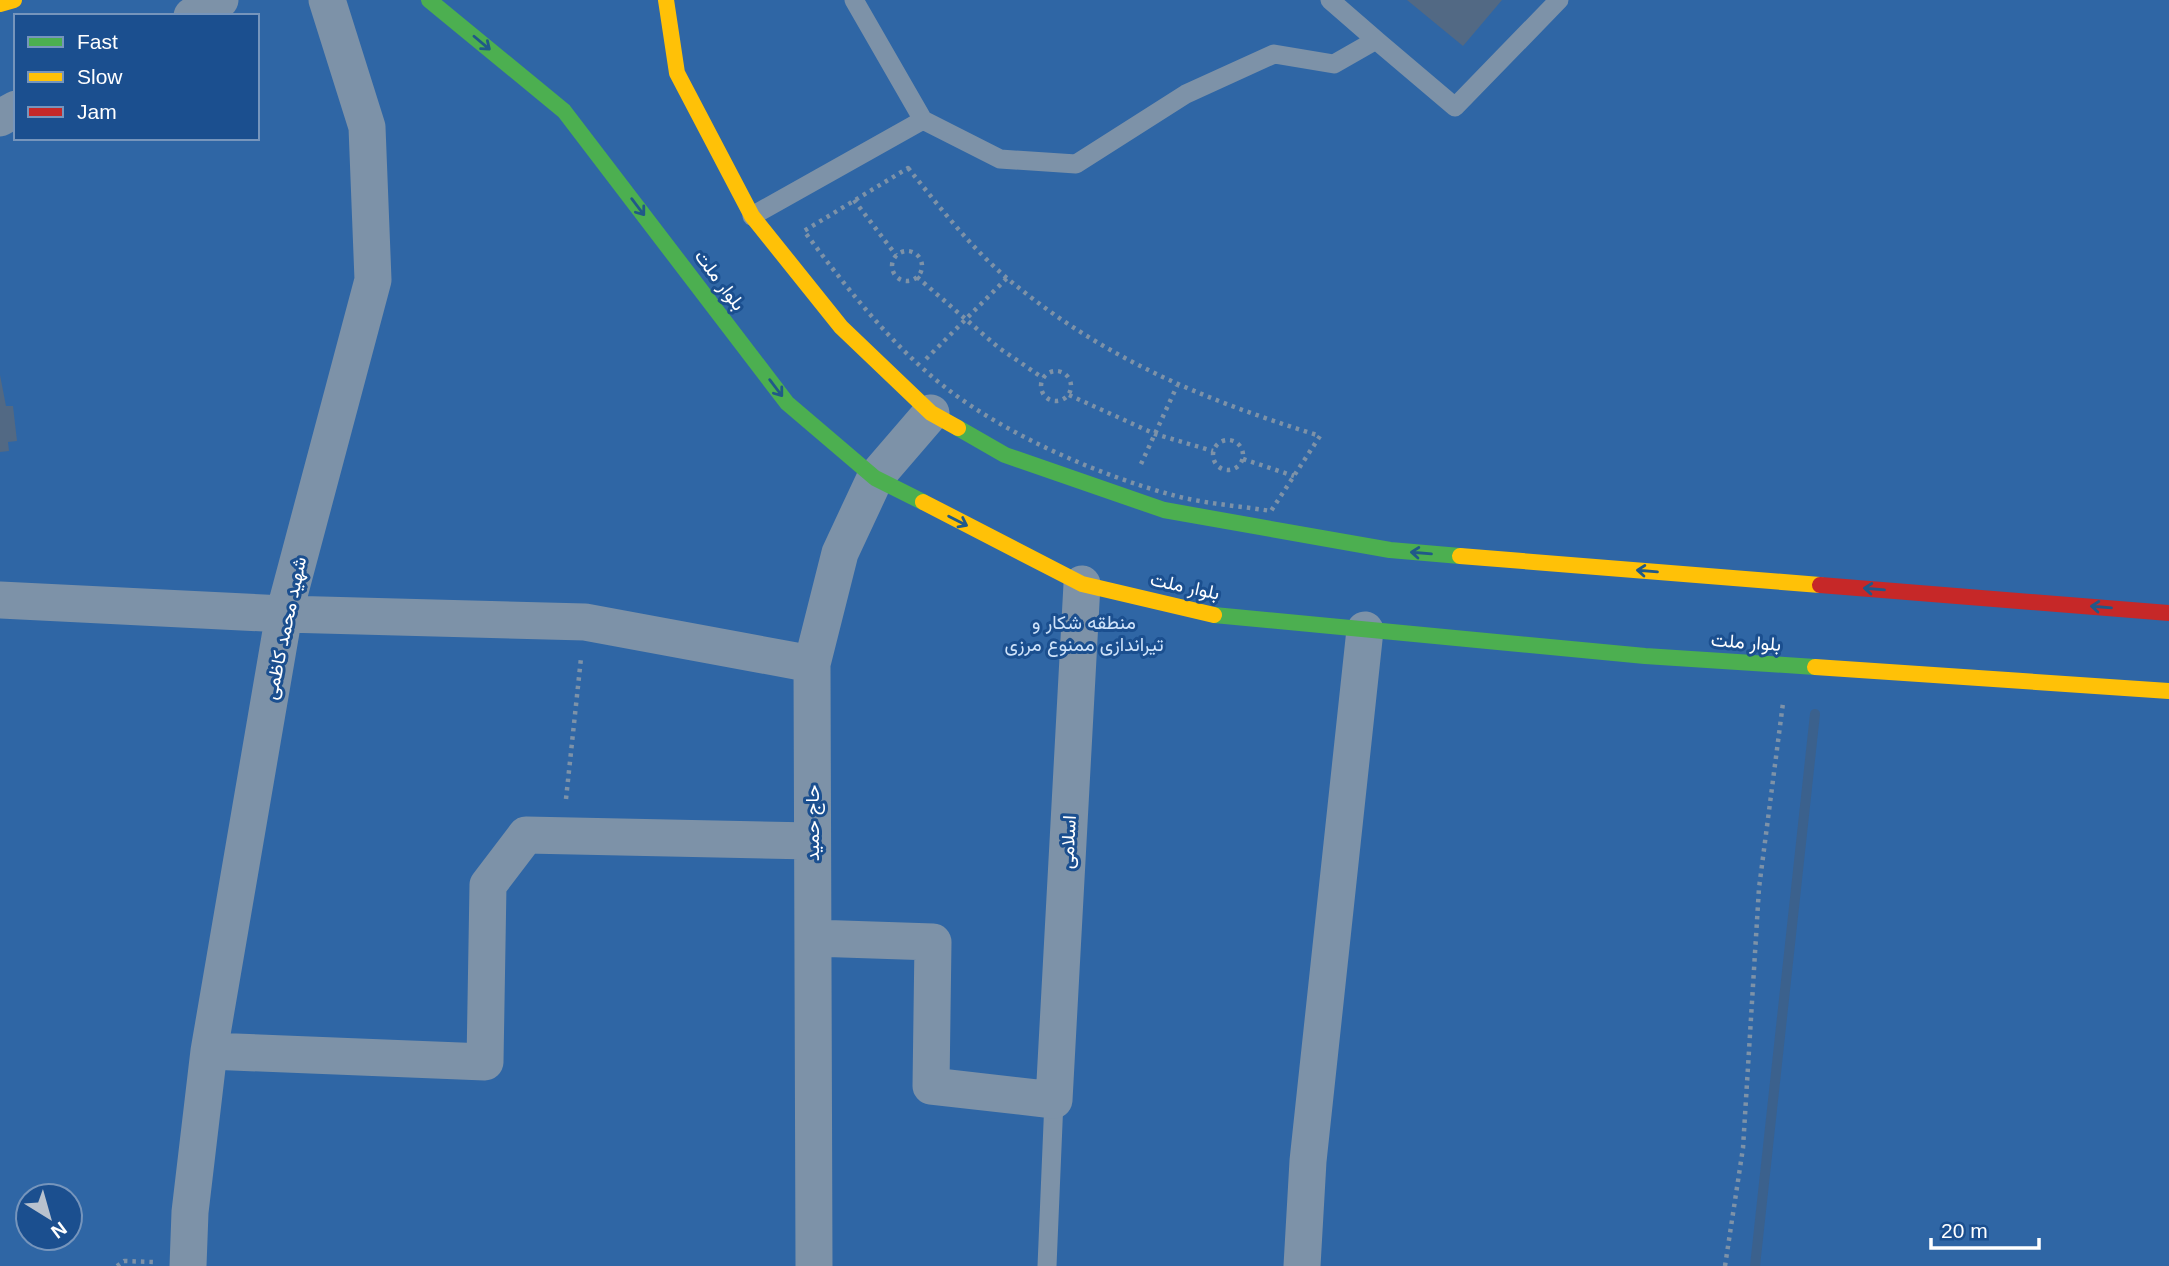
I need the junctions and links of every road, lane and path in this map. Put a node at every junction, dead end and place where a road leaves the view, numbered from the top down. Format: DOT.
graph roads {
  1 [pos="14,0"];
  2 [pos="220,0"];
  3 [pos="327,0"];
  4 [pos="429,0"];
  5 [pos="666,0"];
  6 [pos="854,0"];
  7 [pos="1330,0"];
  8 [pos="1559,0"];
  9 [pos="0,4"];
  10 [pos="196,14"];
  11 [pos="1376,40"];
  12 [pos="923,120"];
  13 [pos="854,200"];
  14 [pos="752,216"];
  15 [pos="896,255"];
  16 [pos="917,277"];
  17 [pos="1007,278"];
  18 [pos="965,320"];
  19 [pos="921,364"];
  20 [pos="1043,378"];
  21 [pos="1177,386"];
  22 [pos="1069,395"];
  23 [pos="932,413"];
  24 [pos="1154,434"];
  25 [pos="1213,451"];
  26 [pos="1243,459"];
  27 [pos="1139,469"];
  28 [pos="1294,476"];
  29 [pos="875,478"];
  30 [pos="1133,481"];
  31 [pos="1126,497"];
  32 [pos="1082,584"];
  33 [pos="0,600"];
  34 [pos="2169,613"];
  35 [pos="284,614"];
  36 [pos="585,622"];
  37 [pos="1365,630"];
  38 [pos="812,664"];
  39 [pos="1788,665"];
  40 [pos="2169,691"];
  41 [pos="562,835"];
  42 [pos="812,841"];
  43 [pos="813,938"];
  44 [pos="209,1051"];
  45 [pos="1054,1100"];
  46 [pos="188,1266"];
  47 [pos="814,1266"];
  48 [pos="1047,1266"];
  49 [pos="1302,1266"];
  50 [pos="1725,1266"];
  1 -- 9 [label="street"];
  2 -- 10 [label="street"];
  3 -- 35 [label="street, شهید محمد کاظمی"];
  4 -- 29 [label="street, بلوار ملت, one-way"];
  5 -- 14 [label="street"];
  6 -- 12 [label="lane"];
  7 -- 11 [label="lane"];
  8 -- 11 [label="lane"];
  11 -- 12 [label="lane"];
  12 -- 14 [label="lane"];
  13 -- 15 [label="path"];
  13 -- 17 [label="path"];
  13 -- 19 [label="path"];
  14 -- 23 [label="street"];
  15 -- 16 [label="path"];
  15 -- 16 [label="path"];
  16 -- 18 [label="path"];
  17 -- 18 [label="path"];
  17 -- 21 [label="path"];
  18 -- 19 [label="path"];
  18 -- 20 [label="path"];
  19 -- 30 [label="path"];
  20 -- 22 [label="path"];
  20 -- 22 [label="path"];
  21 -- 24 [label="path"];
  21 -- 28 [label="path"];
  22 -- 24 [label="path"];
  23 -- 29 [label="street, حاج حمید"];
  23 -- 31 [label="street"];
  24 -- 25 [label="path"];
  24 -- 27 [label="path"];
  25 -- 26 [label="path"];
  25 -- 26 [label="path"];
  26 -- 28 [label="path"];
  28 -- 30 [label="path"];
  29 -- 32 [label="street, بلوار ملت, one-way"];
  29 -- 38 [label="street, حاج حمید"];
  30 -- 31 [label="path"];
  34 -- 31 [label="street, one-way"];
  32 -- 37 [label="street, بلوار ملت"];
  32 -- 45 [label="street, اسلامی"];
  33 -- 35 [label="street"];
  35 -- 36 [label="street"];
  35 -- 44 [label="street, شهید محمد کاظمی"];
  36 -- 38 [label="street"];
  36 -- 41 [label="path"];
  37 -- 39 [label="street, بلوار ملت"];
  37 -- 49 [label="street"];
  38 -- 42 [label="street, حاج حمید"];
  39 -- 40 [label="street, بلوار ملت"];
  39 -- 50 [label="path"];
  41 -- 42 [label="street"];
  41 -- 44 [label="street"];
  42 -- 43 [label="street, حاج حمید"];
  43 -- 45 [label="street"];
  43 -- 47 [label="street, حاج حمید"];
  44 -- 46 [label="street, شهید محمد کاظمی"];
  45 -- 48 [label="lane"];
}
